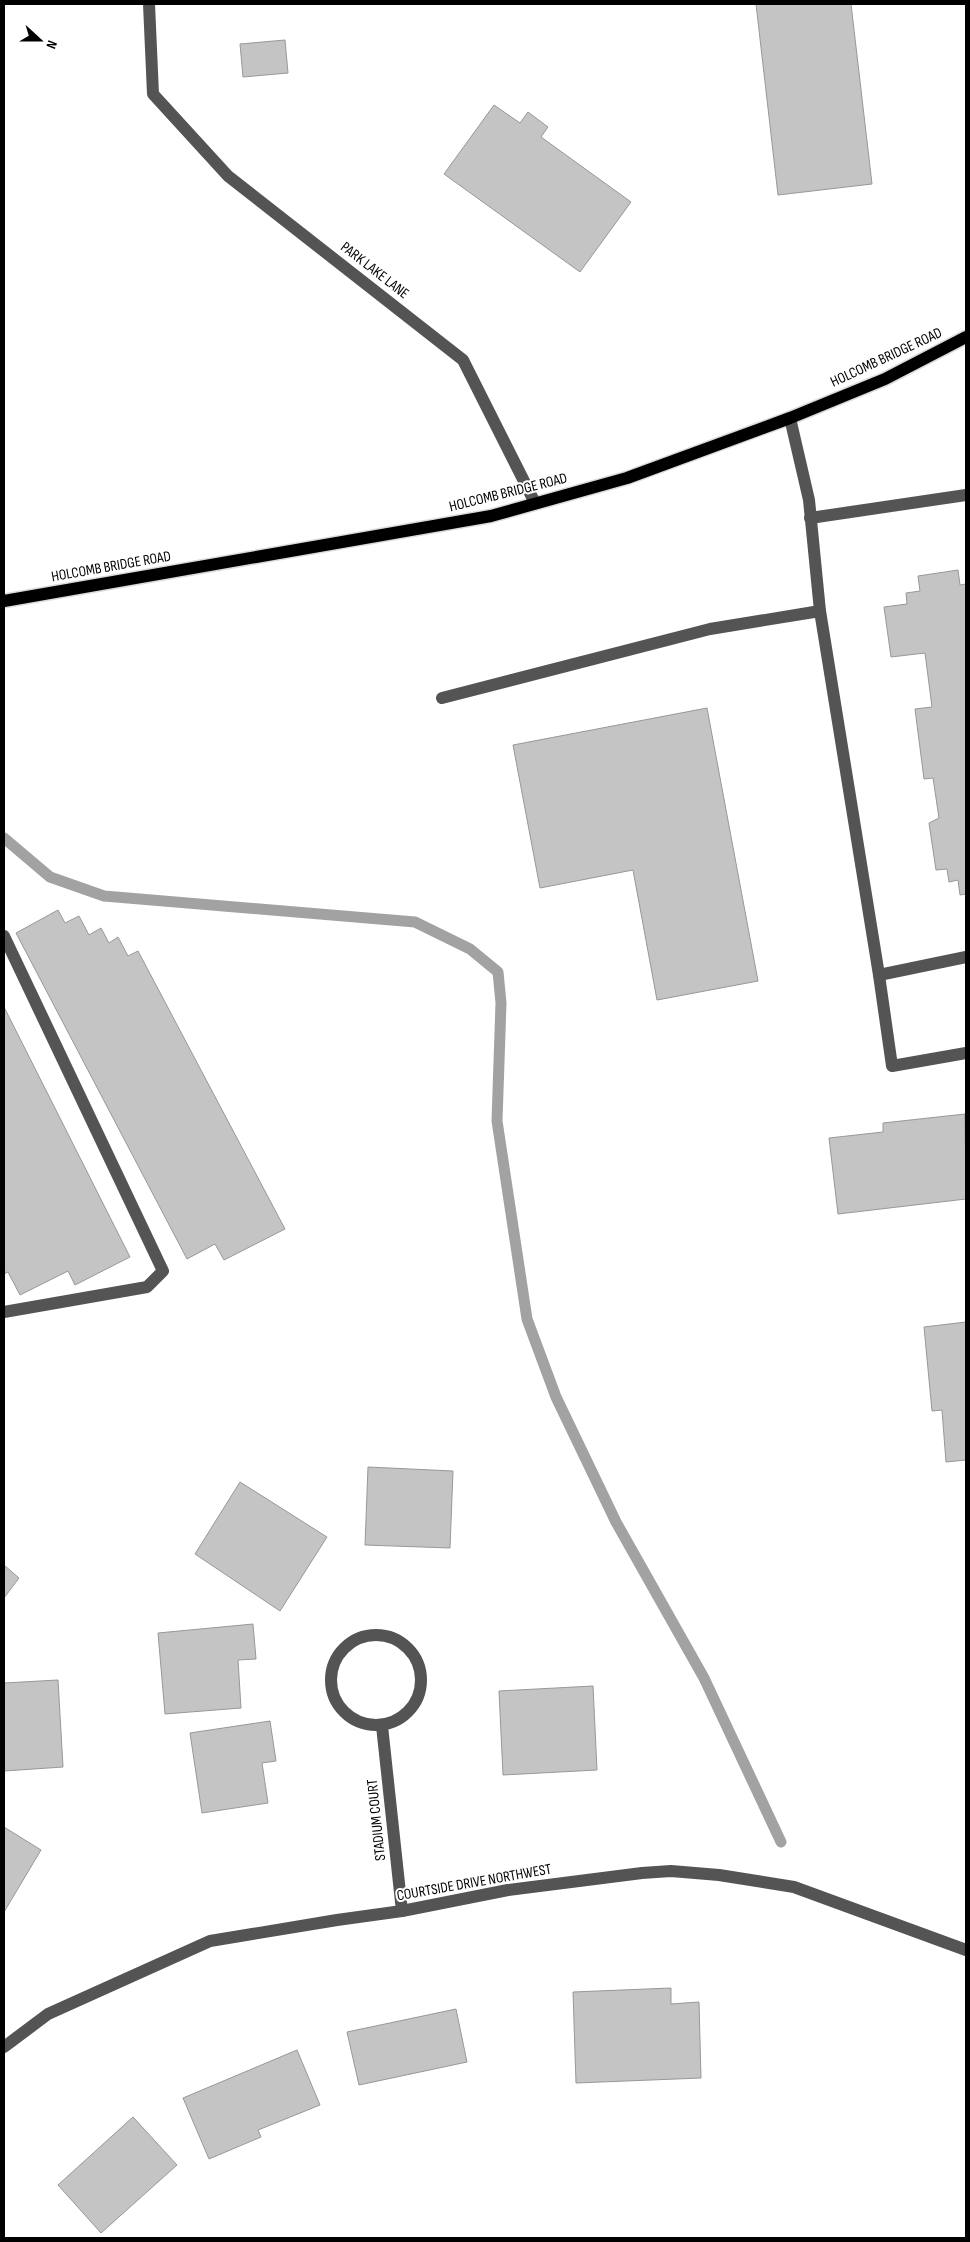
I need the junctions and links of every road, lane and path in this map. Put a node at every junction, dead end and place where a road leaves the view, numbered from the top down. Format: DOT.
graph roads {
  1 [pos="149,4"];
  2 [pos="966,337"];
  3 [pos="790,418"];
  4 [pos="966,495"];
  5 [pos="535,503"];
  6 [pos="810,518"];
  7 [pos="4,602"];
  8 [pos="820,612"];
  9 [pos="442,698"];
  10 [pos="4,936"];
  11 [pos="966,957"];
  12 [pos="878,975"];
  13 [pos="966,1053"];
  14 [pos="4,1312"];
  15 [pos="382,1726"];
  16 [pos="402,1912"];
  17 [pos="966,1950"];
  18 [pos="4,2048"];
  1 -- 5 [label="street, PARK LAKE LANE"];
  2 -- 3 [label="main road, HOLCOMB BRIDGE ROAD"];
  3 -- 5 [label="main road, HOLCOMB BRIDGE ROAD"];
  3 -- 6 [label="street"];
  4 -- 6 [label="street"];
  5 -- 7 [label="main road, HOLCOMB BRIDGE ROAD"];
  6 -- 8 [label="street"];
  8 -- 9 [label="street"];
  8 -- 12 [label="street"];
  10 -- 14 [label="street"];
  11 -- 12 [label="street"];
  12 -- 13 [label="street"];
  15 -- 15 [label="street"];
  15 -- 16 [label="street, STADIUM COURT"];
  16 -- 17 [label="street, COURTSIDE DRIVE NORTHWEST"];
  16 -- 18 [label="street, COURTSIDE DRIVE NORTHWEST"];
}
